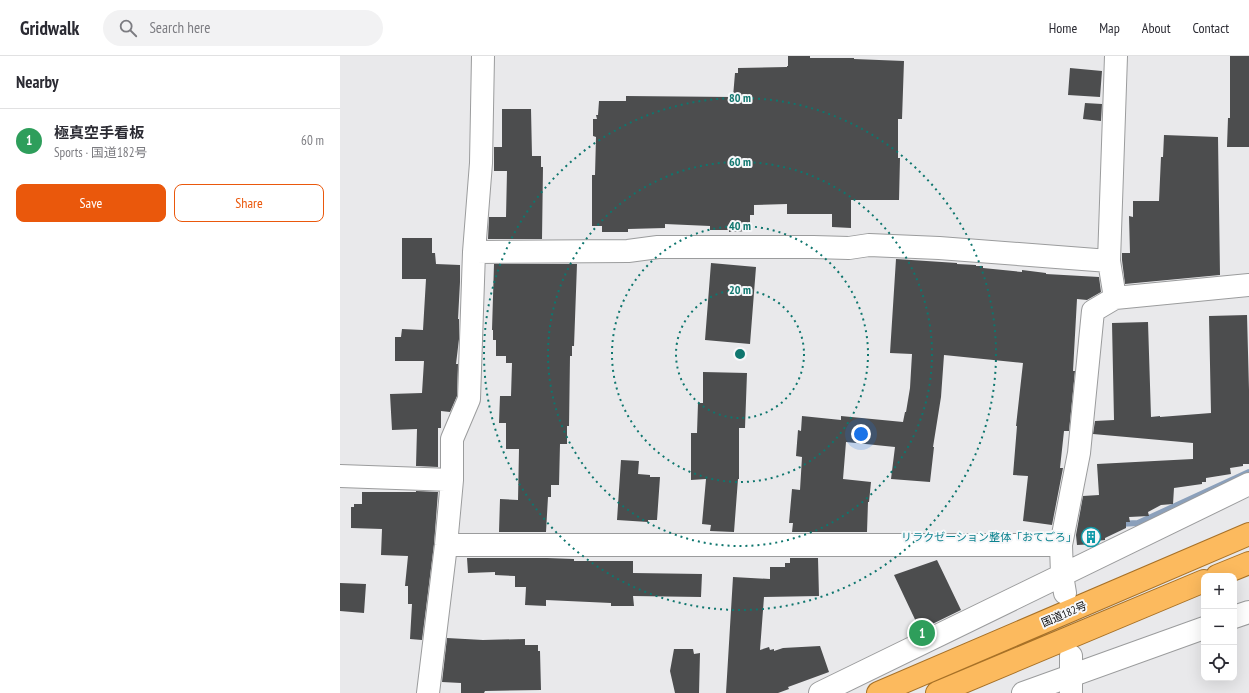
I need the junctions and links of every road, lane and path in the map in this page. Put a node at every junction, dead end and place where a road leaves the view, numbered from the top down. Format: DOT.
graph roads {
  1 [pos="483,56"];
  2 [pos="1116,56"];
  3 [pos="474,252"];
  4 [pos="1109,261"];
  5 [pos="1249,285"];
  6 [pos="1115,298"];
  7 [pos="340,476"];
  8 [pos="452,480"];
  9 [pos="1249,484"];
  10 [pos="1249,534"];
  11 [pos="446,545"];
  12 [pos="1061,545"];
  13 [pos="1249,562"];
  14 [pos="1224,573"];
  15 [pos="1201,582"];
  16 [pos="1064,584"];
  17 [pos="1249,612"];
  18 [pos="1237,616"];
  19 [pos="1201,629"];
  20 [pos="1071,675"];
  21 [pos="428,693"];
  22 [pos="820,693"];
  23 [pos="878,693"];
  24 [pos="937,693"];
  25 [pos="1023,693"];
  1 -- 3 [label="street"];
  2 -- 4 [label="street"];
  3 -- 4 [label="street"];
  3 -- 8 [label="street"];
  4 -- 6 [label="street"];
  5 -- 6 [label="street"];
  6 -- 12 [label="street"];
  7 -- 8 [label="street"];
  8 -- 11 [label="street"];
  9 -- 16 [label="street"];
  10 -- 23 [label="highway, 国道182号"];
  11 -- 12 [label="street"];
  11 -- 21 [label="street"];
  12 -- 16 [label="street"];
  13 -- 14 [label="highway"];
  15 -- 24 [label="highway"];
  16 -- 22 [label="street"];
  17 -- 18 [label="street"];
  19 -- 20 [label="street"];
  20 -- 25 [label="street"];
}
